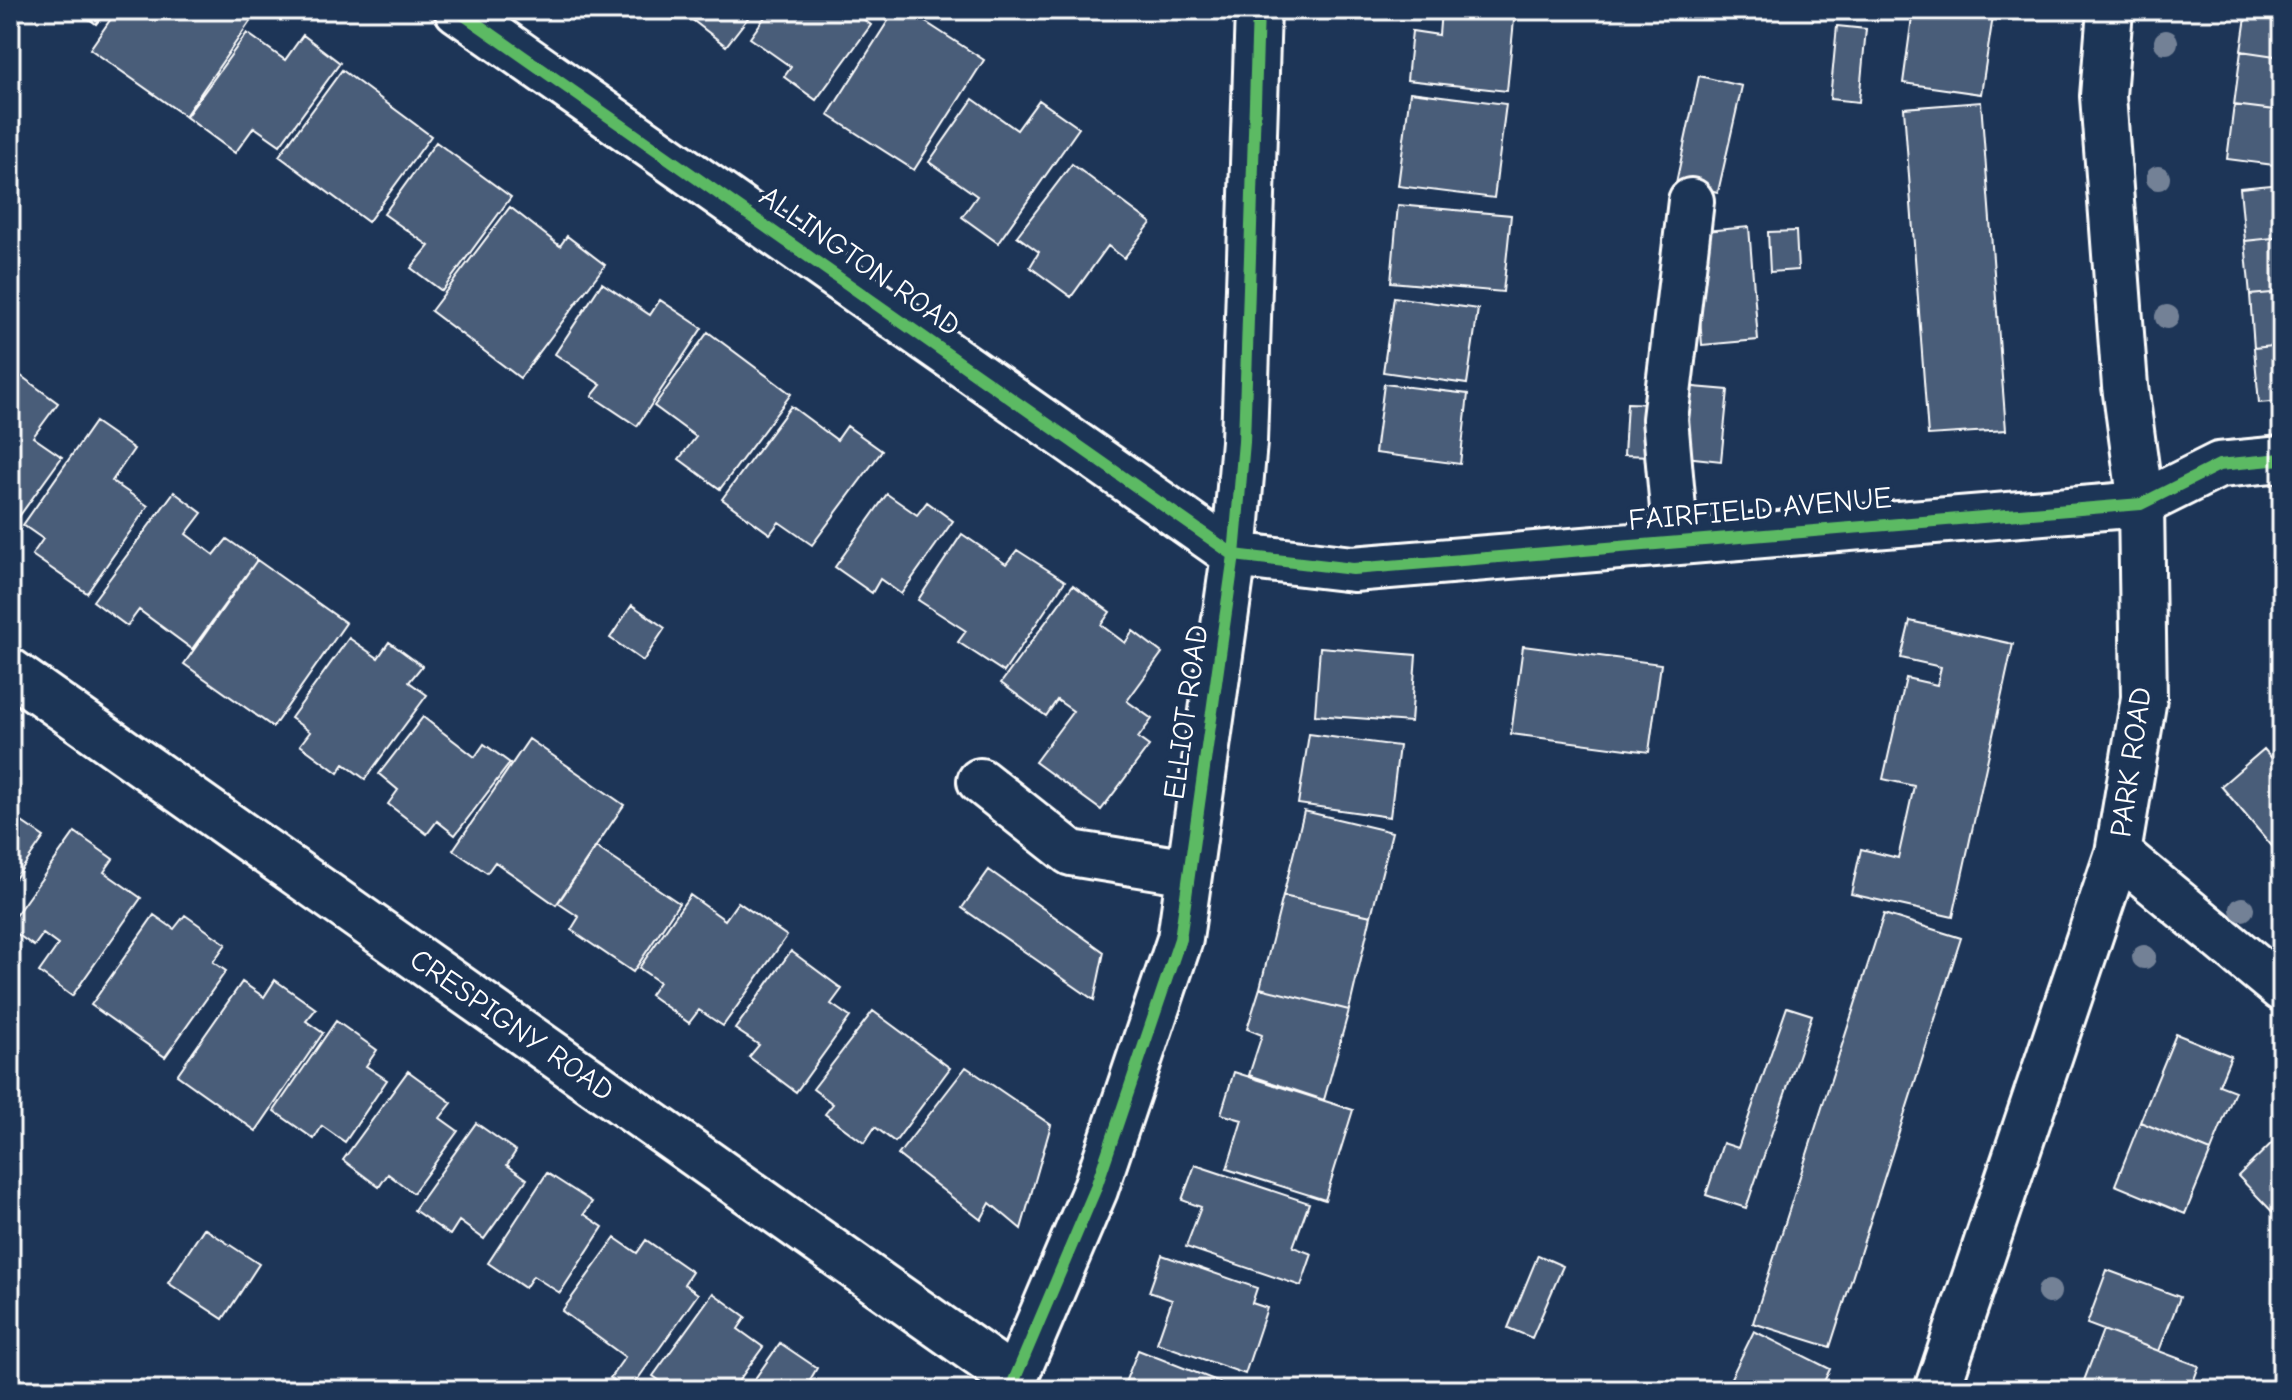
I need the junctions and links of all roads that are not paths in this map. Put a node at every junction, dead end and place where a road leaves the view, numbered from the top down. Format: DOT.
graph roads {
  1 [pos="457,10"];
  2 [pos="1258,10"];
  3 [pos="2110,10"];
  4 [pos="1691,201"];
  5 [pos="2282,459"];
  6 [pos="2141,504"];
  7 [pos="1676,542"];
  8 [pos="1234,555"];
  9 [pos="10,671"];
  10 [pos="980,781"];
  11 [pos="2118,853"];
  12 [pos="1189,872"];
  13 [pos="2282,989"];
  14 [pos="1012,1385"];
  15 [pos="1937,1390"];
  1 -- 8 [label="street, ALLINGTON ROAD"];
  2 -- 8 [label="street, ELLIOT ROAD"];
  3 -- 6 [label="street, PARK ROAD"];
  4 -- 7 [label="street"];
  5 -- 6 [label="street, FAIRFIELD AVENUE"];
  6 -- 7 [label="street, FAIRFIELD AVENUE"];
  6 -- 11 [label="street, PARK ROAD"];
  7 -- 8 [label="street, FAIRFIELD AVENUE"];
  8 -- 12 [label="street, ELLIOT ROAD"];
  9 -- 14 [label="street, CRESPIGNY ROAD"];
  10 -- 12 [label="street"];
  11 -- 13 [label="street"];
  11 -- 15 [label="street, PARK ROAD"];
  12 -- 14 [label="street, ELLIOT ROAD"];
}
